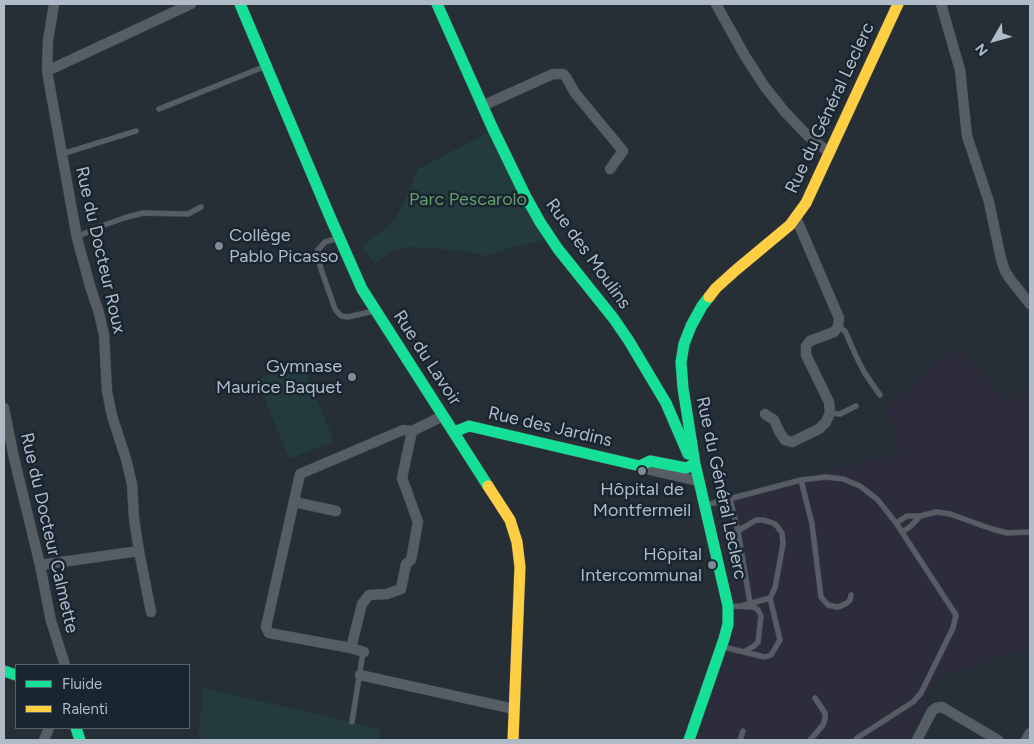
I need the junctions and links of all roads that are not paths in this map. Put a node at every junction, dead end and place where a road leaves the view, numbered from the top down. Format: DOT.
graph roads {
  1 [pos="54,4"];
  2 [pos="191,4"];
  3 [pos="240,4"];
  4 [pos="437,4"];
  5 [pos="716,4"];
  6 [pos="897,4"];
  7 [pos="941,4"];
  8 [pos="266,66"];
  9 [pos="47,71"];
  10 [pos="482,106"];
  11 [pos="159,109"];
  12 [pos="136,131"];
  13 [pos="830,153"];
  14 [pos="62,154"];
  15 [pos="610,169"];
  16 [pos="201,207"];
  17 [pos="796,218"];
  18 [pos="781,232"];
  19 [pos="803,236"];
  20 [pos="77,238"];
  21 [pos="339,238"];
  22 [pos="1030,304"];
  23 [pos="376,311"];
  24 [pos="838,327"];
  25 [pos="880,395"];
  26 [pos="856,406"];
  27 [pos="4,408"];
  28 [pos="830,413"];
  29 [pos="765,414"];
  30 [pos="444,416"];
  31 [pos="412,431"];
  32 [pos="454,432"];
  33 [pos="686,437"];
  34 [pos="695,464"];
  35 [pos="643,467"];
  36 [pos="802,480"];
  37 [pos="699,481"];
  38 [pos="730,499"];
  39 [pos="294,502"];
  40 [pos="705,505"];
  41 [pos="336,511"];
  42 [pos="920,516"];
  43 [pos="896,523"];
  44 [pos="738,531"];
  45 [pos="902,532"];
  46 [pos="1030,532"];
  47 [pos="139,551"];
  48 [pos="40,565"];
  49 [pos="852,595"];
  50 [pos="770,598"];
  51 [pos="750,603"];
  52 [pos="728,606"];
  53 [pos="741,606"];
  54 [pos="151,612"];
  55 [pos="721,647"];
  56 [pos="351,648"];
  57 [pos="364,652"];
  58 [pos="744,652"];
  59 [pos="65,664"];
  60 [pos="360,675"];
  61 [pos="815,698"];
  62 [pos="514,709"];
  63 [pos="352,722"];
  64 [pos="743,731"];
  65 [pos="1030,733"];
  66 [pos="513,740"];
  67 [pos="690,740"];
  68 [pos="740,740"];
  69 [pos="810,740"];
  70 [pos="856,740"];
  71 [pos="917,740"];
  72 [pos="998,740"];
  73 [pos="1026,740"];
  1 -- 9 [label="street, Rue du Docteur Roux"];
  2 -- 9 [label="street"];
  3 -- 8 [label="street, Rue du Lavoir"];
  4 -- 10 [label="street, Rue des Moulins"];
  5 -- 13 [label="street"];
  6 -- 13 [label="street, Rue du Général Leclerc"];
  7 -- 22 [label="street"];
  8 -- 11 [label="lane"];
  8 -- 21 [label="street, Rue du Lavoir"];
  9 -- 14 [label="street, Rue du Docteur Roux"];
  10 -- 15 [label="street"];
  10 -- 33 [label="street, Rue des Moulins"];
  12 -- 14 [label="lane"];
  13 -- 17 [label="street, Rue du Général Leclerc"];
  14 -- 20 [label="street, Rue du Docteur Roux"];
  16 -- 20 [label="lane"];
  17 -- 18 [label="street, Rue du Général Leclerc"];
  17 -- 19 [label="street"];
  18 -- 19 [label="street"];
  18 -- 33 [label="street, Rue du Général Leclerc"];
  19 -- 24 [label="street"];
  20 -- 47 [label="street, Rue du Docteur Roux"];
  21 -- 23 [label="street, Rue du Lavoir"];
  21 -- 23 [label="lane"];
  23 -- 30 [label="street, Rue du Lavoir"];
  24 -- 25 [label="lane"];
  24 -- 28 [label="street"];
  26 -- 28 [label="lane"];
  27 -- 48 [label="street, Rue du Docteur Calmette"];
  28 -- 29 [label="street"];
  30 -- 31 [label="street"];
  30 -- 32 [label="street, Rue du Lavoir"];
  31 -- 39 [label="street"];
  31 -- 56 [label="street"];
  32 -- 35 [label="street, Rue des Jardins"];
  32 -- 62 [label="street, Rue du Lavoir"];
  33 -- 34 [label="street, Rue des Moulins"];
  34 -- 35 [label="street, Rue des Jardins"];
  34 -- 37 [label="street, Rue du Général Leclerc"];
  35 -- 37 [label="street, Rue des Jardins"];
  36 -- 38 [label="lane"];
  36 -- 43 [label="lane"];
  36 -- 49 [label="lane"];
  37 -- 40 [label="street, Rue du Général Leclerc"];
  38 -- 40 [label="lane"];
  38 -- 44 [label="lane"];
  39 -- 41 [label="street"];
  39 -- 56 [label="street"];
  40 -- 52 [label="street, Rue du Général Leclerc"];
  42 -- 43 [label="lane"];
  42 -- 45 [label="lane"];
  42 -- 46 [label="lane"];
  43 -- 45 [label="lane"];
  44 -- 50 [label="lane"];
  44 -- 51 [label="lane"];
  45 -- 70 [label="lane"];
  47 -- 48 [label="street"];
  47 -- 54 [label="street, Rue du Docteur Roux"];
  48 -- 59 [label="street, Rue du Docteur Calmette"];
  50 -- 51 [label="lane"];
  50 -- 58 [label="lane"];
  51 -- 53 [label="lane"];
  52 -- 53 [label="lane"];
  52 -- 55 [label="street, Rue du Général Leclerc"];
  53 -- 58 [label="lane"];
  55 -- 58 [label="lane"];
  55 -- 67 [label="street, Rue du Général Leclerc"];
  56 -- 57 [label="street"];
  57 -- 60 [label="lane"];
  60 -- 62 [label="street"];
  60 -- 63 [label="lane"];
  61 -- 69 [label="lane"];
  62 -- 66 [label="street, Rue du Lavoir"];
  64 -- 68 [label="lane"];
  65 -- 73 [label="street"];
  71 -- 72 [label="street"];
}
